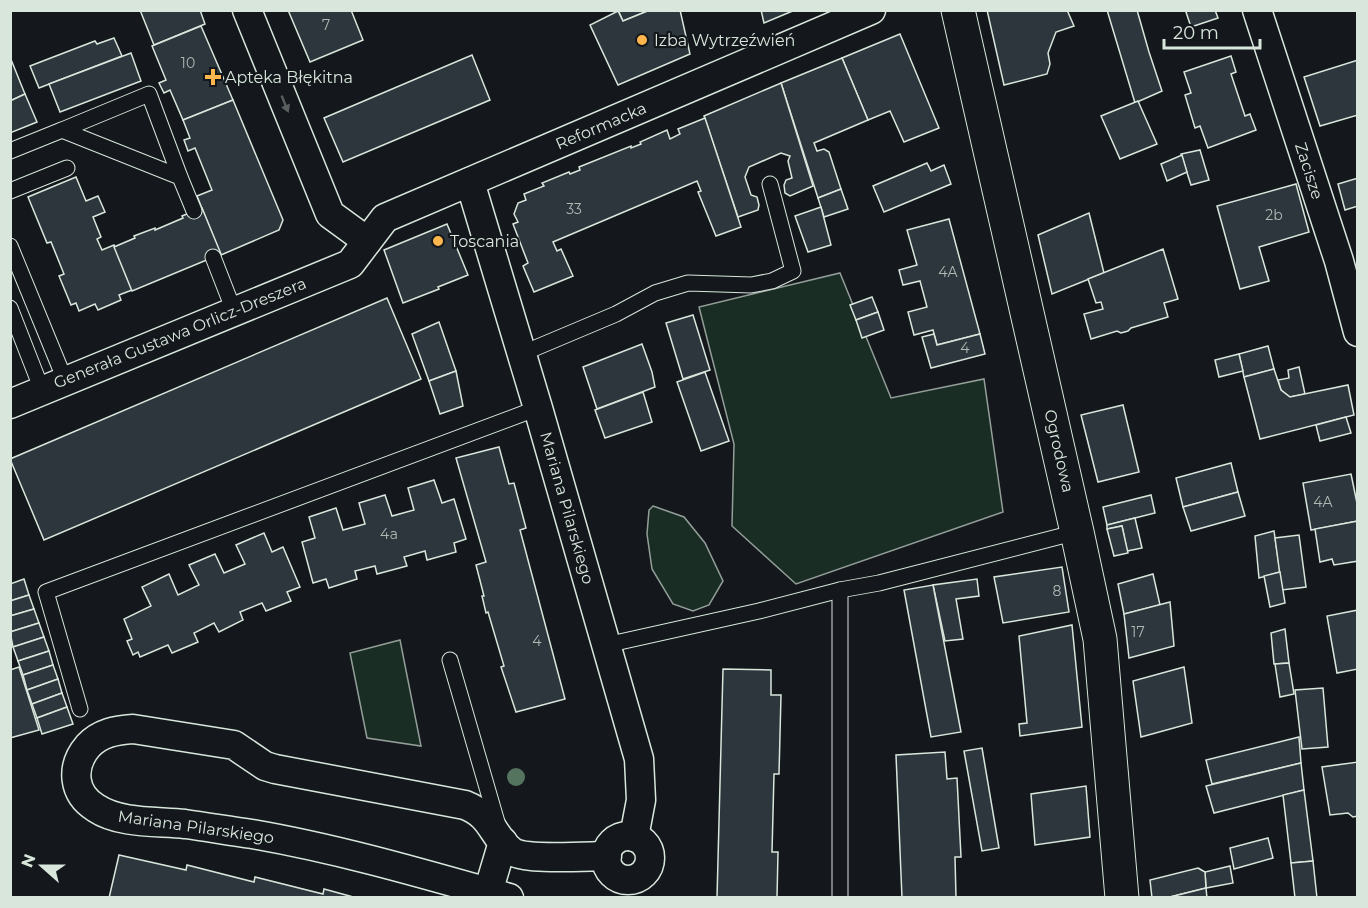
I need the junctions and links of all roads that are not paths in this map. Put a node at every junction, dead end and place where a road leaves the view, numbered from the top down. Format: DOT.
graph roads {
  1 [pos="247,10"];
  2 [pos="871,10"];
  3 [pos="958,10"];
  4 [pos="1257,10"];
  5 [pos="62,130"];
  6 [pos="10,151"];
  7 [pos="67,168"];
  8 [pos="180,177"];
  9 [pos="470,182"];
  10 [pos="770,184"];
  11 [pos="10,191"];
  12 [pos="194,211"];
  13 [pos="367,241"];
  14 [pos="10,246"];
  15 [pos="213,257"];
  16 [pos="350,264"];
  17 [pos="10,308"];
  18 [pos="234,311"];
  19 [pos="1358,332"];
  20 [pos="521,354"];
  21 [pos="54,385"];
  22 [pos="10,404"];
  23 [pos="538,408"];
  24 [pos="1077,532"];
  25 [pos="840,590"];
  26 [pos="606,645"];
  27 [pos="450,660"];
  28 [pos="80,709"];
  29 [pos="634,837"];
  30 [pos="503,842"];
  31 [pos="607,856"];
  32 [pos="640,886"];
  33 [pos="499,895"];
  34 [pos="840,897"];
  35 [pos="1122,897"];
  1 -- 13 [label="street, one-way"];
  2 -- 9 [label="street, Reformacka"];
  3 -- 24 [label="street, Ogrodowa"];
  4 -- 19 [label="street, Zacisze"];
  5 -- 6 [label="lane"];
  5 -- 8 [label="lane"];
  5 -- 8 [label="lane"];
  7 -- 11 [label="lane"];
  8 -- 12 [label="lane"];
  9 -- 13 [label="street, Reformacka"];
  9 -- 20 [label="street, Mariana Pilarskiego"];
  10 -- 20 [label="lane"];
  13 -- 16 [label="street, Reformacka"];
  14 -- 21 [label="lane"];
  15 -- 18 [label="lane"];
  16 -- 18 [label="street, Generała Gustawa Orlicz-Dreszera"];
  17 -- 21 [label="lane"];
  18 -- 21 [label="street, Generała Gustawa Orlicz-Dreszera"];
  20 -- 23 [label="street, Mariana Pilarskiego"];
  21 -- 22 [label="street, Generała Gustawa Orlicz-Dreszera"];
  23 -- 26 [label="street, Mariana Pilarskiego"];
  23 -- 28 [label="lane"];
  24 -- 25 [label="lane"];
  24 -- 35 [label="street, Ogrodowa"];
  25 -- 26 [label="lane"];
  25 -- 34 [label="lane"];
  26 -- 29 [label="street, Mariana Pilarskiego"];
  27 -- 30 [label="lane"];
  29 -- 31 [label="street"];
  29 -- 32 [label="street"];
  30 -- 31 [label="street, Mariana Pilarskiego"];
  30 -- 33 [label="street, Mariana Pilarskiego"];
  30 -- 33 [label="street, Mariana Pilarskiego"];
  31 -- 32 [label="street"];
}
